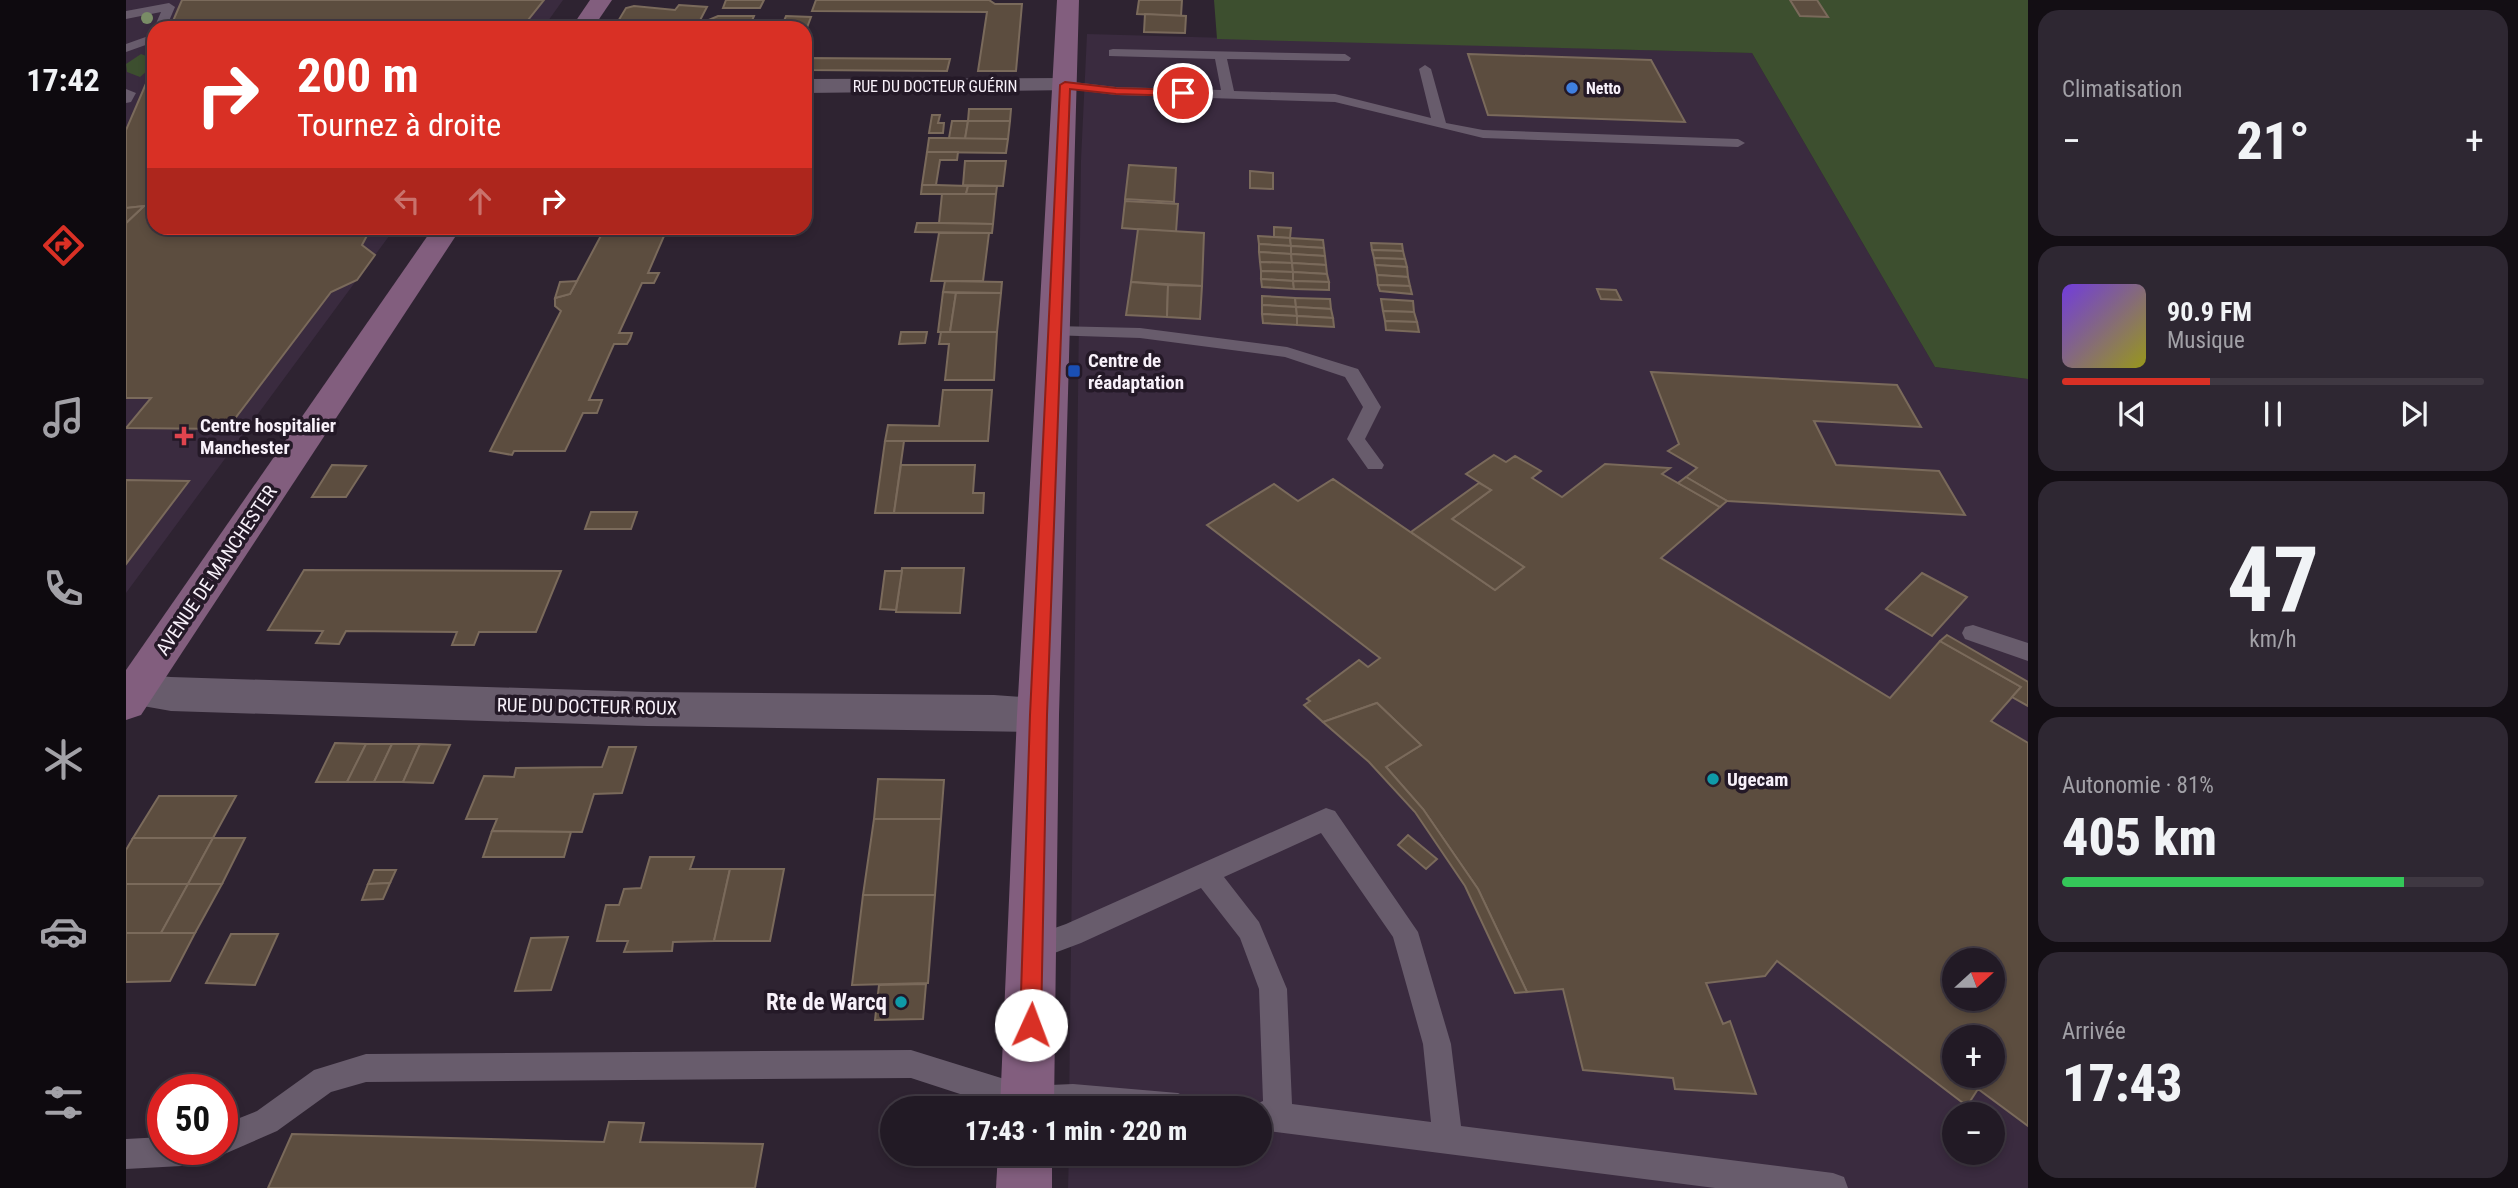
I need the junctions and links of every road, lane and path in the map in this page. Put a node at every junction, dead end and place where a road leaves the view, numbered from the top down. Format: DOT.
graph roads {
  1 [pos="601,0"];
  2 [pos="1068,0"];
  3 [pos="126,15"];
  4 [pos="163,21"];
  5 [pos="587,21"];
  6 [pos="147,40"];
  7 [pos="126,48"];
  8 [pos="1113,52"];
  9 [pos="1220,55"];
  10 [pos="1345,58"];
  11 [pos="1425,69"];
  12 [pos="1065,85"];
  13 [pos="812,86"];
  14 [pos="126,93"];
  15 [pos="1228,95"];
  16 [pos="126,99"];
  17 [pos="1440,126"];
  18 [pos="1738,144"];
  19 [pos="442,235"];
  20 [pos="1055,331"];
  21 [pos="1376,465"];
  22 [pos="1973,633"];
  23 [pos="2028,652"];
  24 [pos="131,696"];
  25 [pos="1038,715"];
  26 [pos="1205,873"];
  27 [pos="1033,948"];
  28 [pos="976,1096"];
  29 [pos="1028,1096"];
  30 [pos="1270,1096"];
  31 [pos="1272,1116"];
  32 [pos="238,1133"];
  33 [pos="1448,1139"];
  34 [pos="147,1153"];
  35 [pos="126,1154"];
  36 [pos="1025,1166"];
  37 [pos="1024,1188"];
  38 [pos="1833,1188"];
  1 -- 5 [label="main road"];
  2 -- 12 [label="main road"];
  3 -- 4 [label="lane"];
  6 -- 7 [label="lane"];
  8 -- 9 [label="lane"];
  9 -- 10 [label="lane"];
  9 -- 15 [label="lane"];
  11 -- 17 [label="lane"];
  12 -- 13 [label="street, RUE DU DOCTEUR GUÉRIN"];
  12 -- 15 [label="lane"];
  12 -- 20 [label="main road"];
  14 -- 16 [label="lane"];
  15 -- 17 [label="lane"];
  17 -- 18 [label="lane"];
  19 -- 24 [label="main road, AVENUE DE MANCHESTER"];
  20 -- 21 [label="lane"];
  20 -- 25 [label="main road"];
  22 -- 23 [label="lane"];
  24 -- 25 [label="street, RUE DU DOCTEUR ROUX"];
  25 -- 27 [label="main road"];
  26 -- 27 [label="lane"];
  26 -- 30 [label="lane"];
  26 -- 33 [label="lane"];
  27 -- 29 [label="main road"];
  28 -- 32 [label="lane"];
  31 -- 33 [label="lane"];
  33 -- 38 [label="lane"];
  34 -- 35 [label="lane"];
  36 -- 37 [label="main road"];
}
